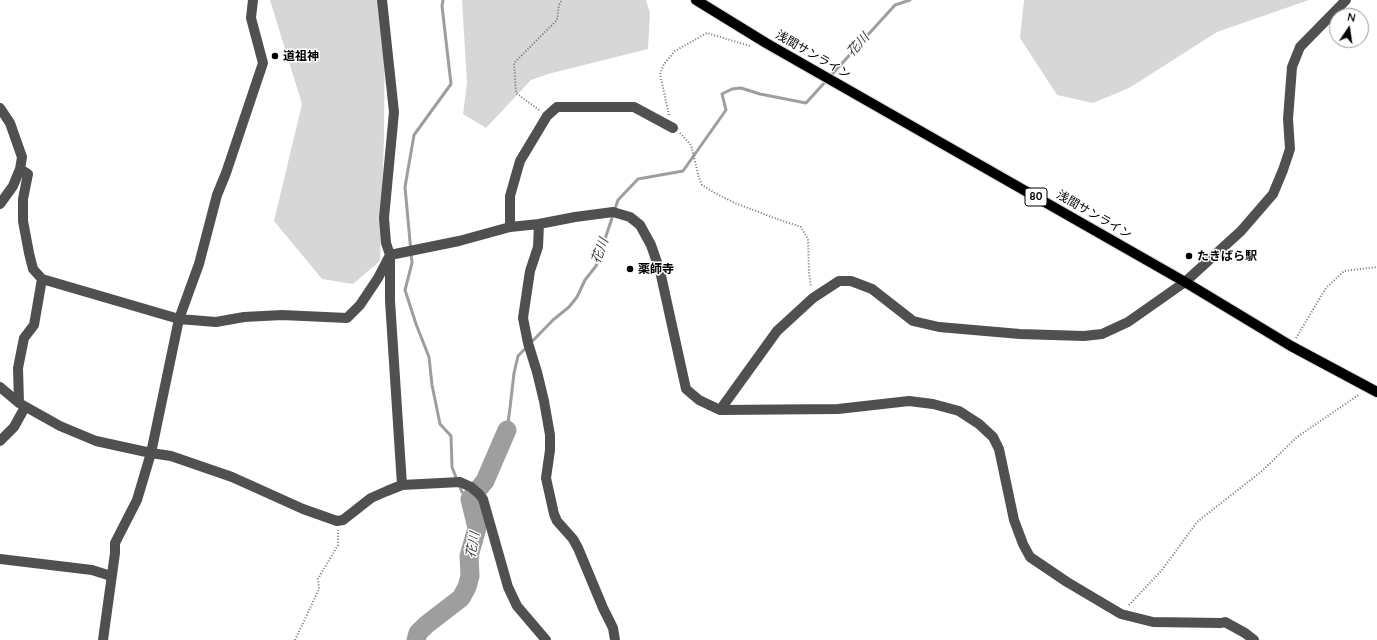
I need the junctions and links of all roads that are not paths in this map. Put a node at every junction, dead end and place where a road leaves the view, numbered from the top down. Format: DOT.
graph roads {
  1 [pos="253,0"];
  2 [pos="382,0"];
  3 [pos="696,0"];
  4 [pos="1346,0"];
  5 [pos="0,108"];
  6 [pos="673,128"];
  7 [pos="20,169"];
  8 [pos="0,204"];
  9 [pos="539,224"];
  10 [pos="510,227"];
  11 [pos="390,255"];
  12 [pos="42,279"];
  13 [pos="1185,282"];
  14 [pos="178,319"];
  15 [pos="0,387"];
  16 [pos="1373,390"];
  17 [pos="22,405"];
  18 [pos="720,410"];
  19 [pos="0,441"];
  20 [pos="151,453"];
  21 [pos="402,485"];
  22 [pos="0,559"];
  23 [pos="111,576"];
  24 [pos="103,640"];
  25 [pos="546,640"];
  26 [pos="615,640"];
  27 [pos="1254,640"];
  1 -- 14 [label="street"];
  2 -- 11 [label="street"];
  3 -- 13 [label="main road, 浅間サンライン / 80"];
  4 -- 13 [label="street"];
  5 -- 7 [label="street"];
  6 -- 10 [label="street"];
  7 -- 8 [label="street"];
  7 -- 12 [label="street"];
  9 -- 10 [label="street"];
  9 -- 18 [label="street"];
  9 -- 26 [label="street"];
  10 -- 11 [label="street"];
  11 -- 14 [label="street"];
  11 -- 21 [label="street"];
  12 -- 14 [label="street"];
  12 -- 17 [label="street"];
  13 -- 16 [label="main road, 浅間サンライン / 80"];
  13 -- 18 [label="street"];
  14 -- 20 [label="street"];
  15 -- 17 [label="street"];
  17 -- 19 [label="street"];
  17 -- 20 [label="street"];
  18 -- 27 [label="street"];
  20 -- 21 [label="street"];
  20 -- 23 [label="street"];
  21 -- 25 [label="street"];
  22 -- 23 [label="street"];
  23 -- 24 [label="street"];
}
